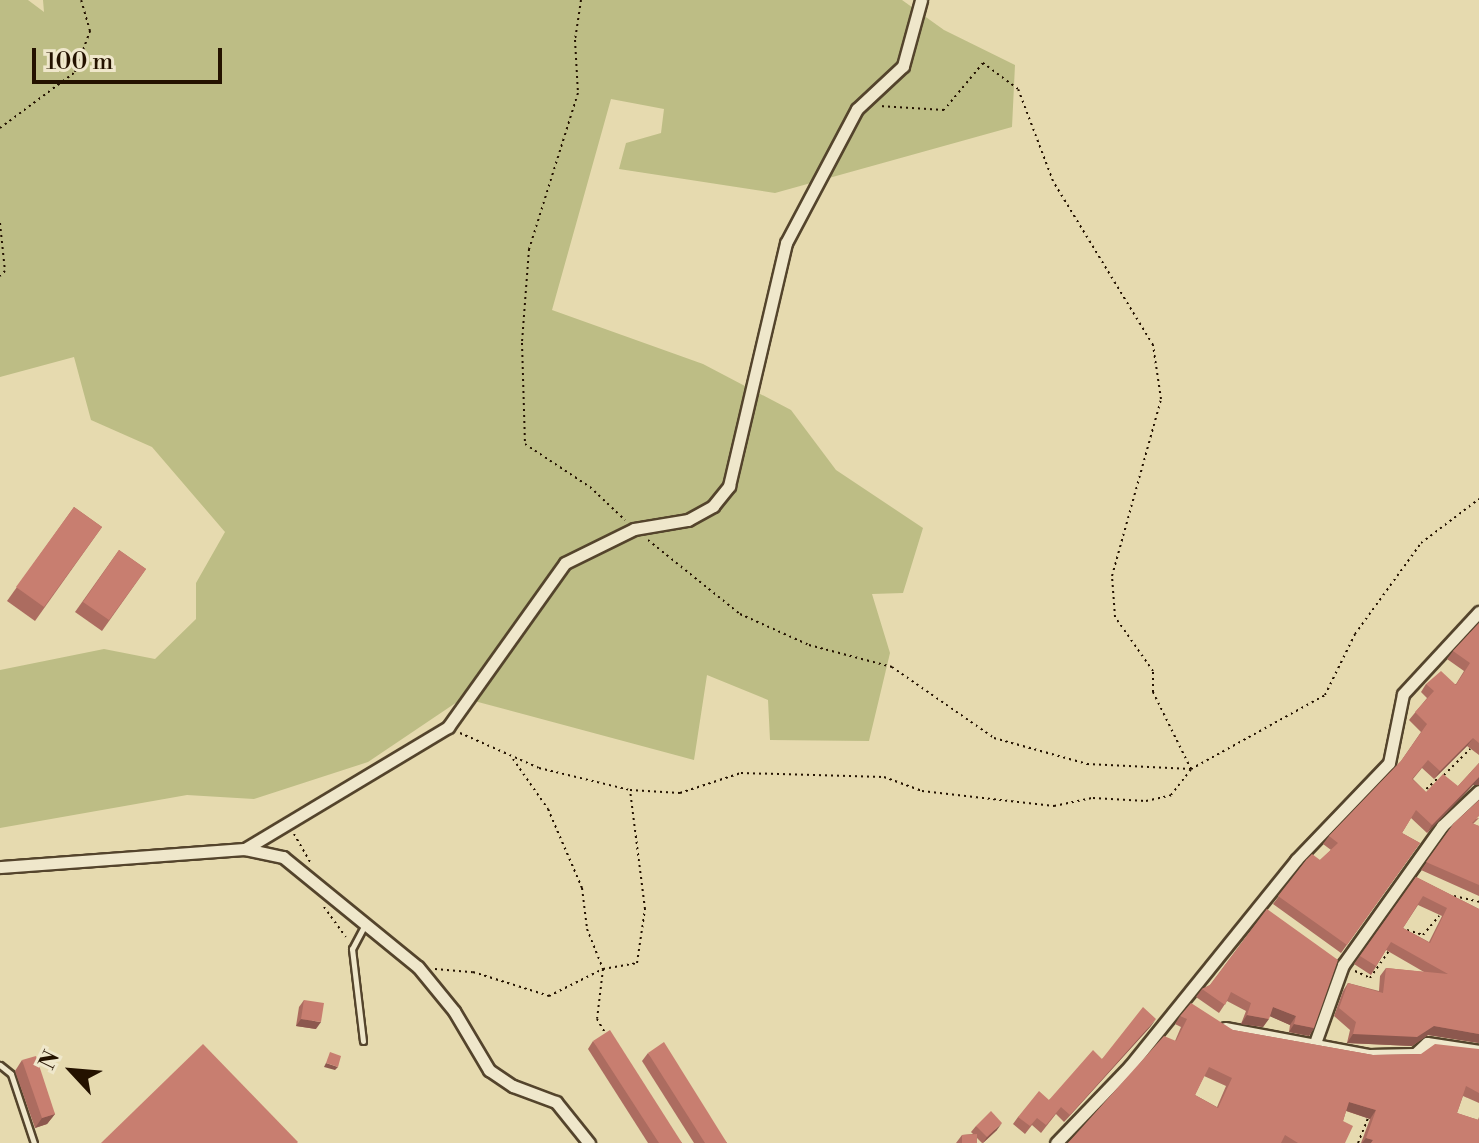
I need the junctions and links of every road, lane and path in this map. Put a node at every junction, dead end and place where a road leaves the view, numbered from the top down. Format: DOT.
graph roads {
  1 [pos="81,0"];
  2 [pos="581,0"];
  3 [pos="921,0"];
  4 [pos="857,109"];
  5 [pos="0,128"];
  6 [pos="0,223"];
  7 [pos="0,276"];
  8 [pos="1479,499"];
  9 [pos="634,529"];
  10 [pos="1479,612"];
  11 [pos="448,727"];
  12 [pos="1475,740"];
  13 [pos="513,758"];
  14 [pos="1191,769"];
  15 [pos="630,790"];
  16 [pos="1479,791"];
  17 [pos="1412,802"];
  18 [pos="245,849"];
  19 [pos="0,867"];
  20 [pos="1451,896"];
  21 [pos="1479,902"];
  22 [pos="1445,905"];
  23 [pos="1261,906"];
  24 [pos="1387,907"];
  25 [pos="1272,914"];
  26 [pos="365,923"];
  27 [pos="1395,941"];
  28 [pos="1328,955"];
  29 [pos="1343,965"];
  30 [pos="418,967"];
  31 [pos="603,969"];
  32 [pos="1182,998"];
  33 [pos="1191,1008"];
  34 [pos="1209,1018"];
  35 [pos="610,1040"];
  36 [pos="363,1041"];
  37 [pos="1315,1043"];
  38 [pos="1479,1051"];
  39 [pos="0,1065"];
  40 [pos="1373,1105"];
  41 [pos="34,1143"];
  42 [pos="589,1143"];
  43 [pos="1056,1143"];
  44 [pos="1358,1143"];
  1 -- 5 [label="path"];
  2 -- 9 [label="path"];
  3 -- 4 [label="street"];
  4 -- 9 [label="street"];
  4 -- 14 [label="path"];
  6 -- 7 [label="path"];
  8 -- 14 [label="path"];
  9 -- 11 [label="street"];
  9 -- 14 [label="path"];
  10 -- 23 [label="street"];
  11 -- 13 [label="path"];
  11 -- 18 [label="street"];
  12 -- 17 [label="path"];
  13 -- 15 [label="path"];
  13 -- 31 [label="path"];
  14 -- 15 [label="path"];
  15 -- 31 [label="path"];
  16 -- 24 [label="street"];
  18 -- 19 [label="street"];
  18 -- 26 [label="street"];
  20 -- 21 [label="path"];
  22 -- 24 [label="path"];
  23 -- 25 [label="street"];
  23 -- 32 [label="street"];
  24 -- 29 [label="street"];
  26 -- 30 [label="street"];
  26 -- 36 [label="lane"];
  27 -- 29 [label="path"];
  28 -- 29 [label="street"];
  29 -- 37 [label="street"];
  30 -- 31 [label="path"];
  30 -- 42 [label="street"];
  31 -- 35 [label="path"];
  32 -- 33 [label="street"];
  32 -- 43 [label="street"];
  34 -- 37 [label="street"];
  37 -- 38 [label="street"];
  39 -- 41 [label="lane"];
  40 -- 44 [label="path"];
}
